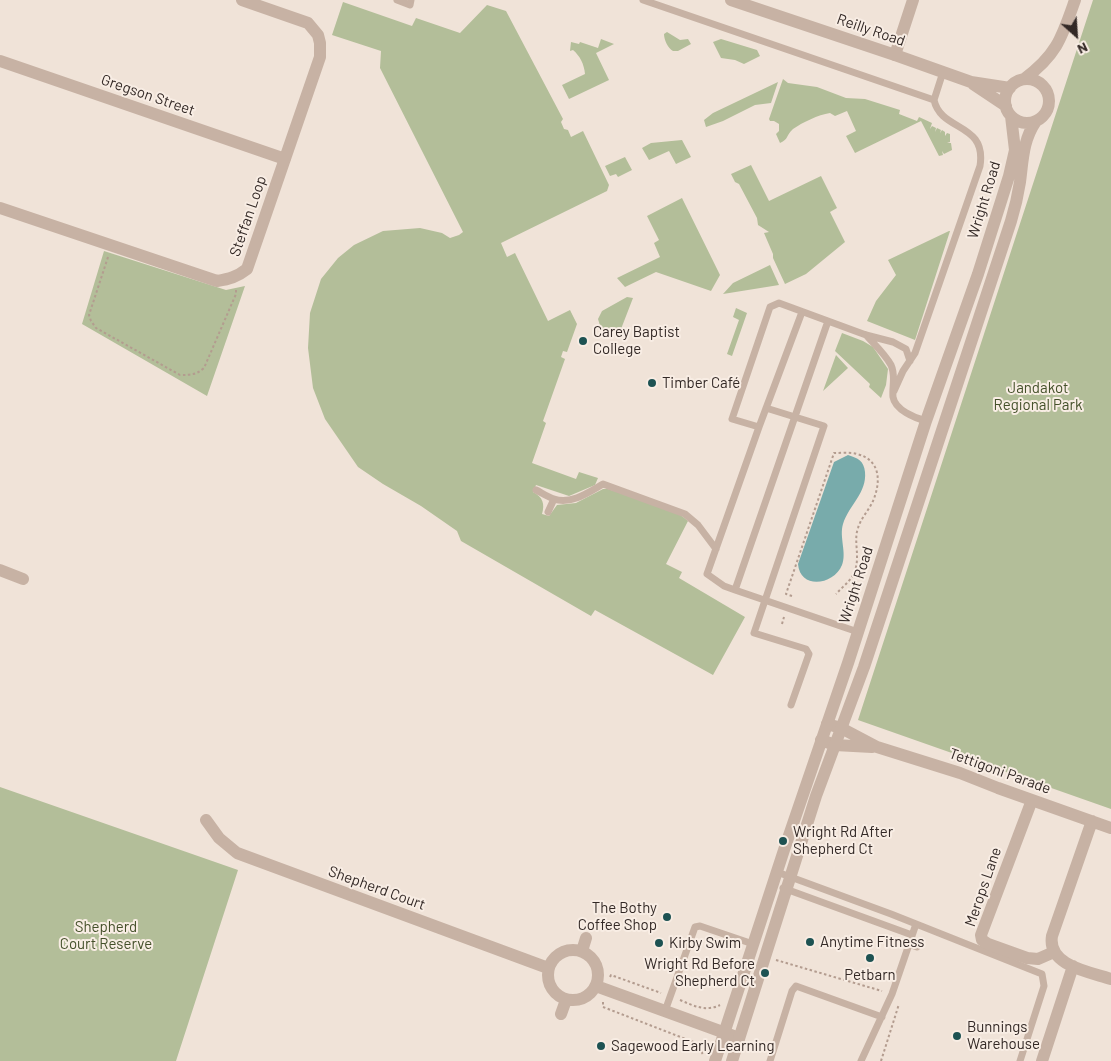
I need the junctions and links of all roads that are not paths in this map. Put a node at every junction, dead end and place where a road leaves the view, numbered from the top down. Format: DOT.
graph roads {
  1 [pos="242,0"];
  2 [pos="396,0"];
  3 [pos="411,0"];
  4 [pos="643,0"];
  5 [pos="732,0"];
  6 [pos="913,0"];
  7 [pos="1075,0"];
  8 [pos="759,5"];
  9 [pos="894,55"];
  10 [pos="1050,58"];
  11 [pos="0,61"];
  12 [pos="943,72"];
  13 [pos="1024,79"];
  14 [pos="971,82"];
  15 [pos="1010,88"];
  16 [pos="1045,88"];
  17 [pos="934,100"];
  18 [pos="1009,111"];
  19 [pos="1036,121"];
  20 [pos="285,159"];
  21 [pos="0,208"];
  22 [pos="802,312"];
  23 [pos="828,321"];
  24 [pos="866,335"];
  25 [pos="910,361"];
  26 [pos="894,391"];
  27 [pos="766,408"];
  28 [pos="795,417"];
  29 [pos="928,417"];
  30 [pos="945,420"];
  31 [pos="759,427"];
  32 [pos="536,490"];
  33 [pos="554,499"];
  34 [pos="548,512"];
  35 [pos="716,549"];
  36 [pos="0,570"];
  37 [pos="23,579"];
  38 [pos="735,590"];
  39 [pos="765,602"];
  40 [pos="858,632"];
  41 [pos="874,636"];
  42 [pos="791,705"];
  43 [pos="827,724"];
  44 [pos="841,728"];
  45 [pos="821,740"];
  46 [pos="835,745"];
  47 [pos="877,747"];
  48 [pos="1032,800"];
  49 [pos="206,820"];
  50 [pos="1092,821"];
  51 [pos="1111,828"];
  52 [pos="777,872"];
  53 [pos="788,883"];
  54 [pos="772,885"];
  55 [pos="916,924"];
  56 [pos="912,935"];
  57 [pos="586,938"];
  58 [pos="753,944"];
  59 [pos="909,944"];
  60 [pos="918,947"];
  61 [pos="582,951"];
  62 [pos="1054,952"];
  63 [pos="1073,966"];
  64 [pos="548,968"];
  65 [pos="1111,979"];
  66 [pos="599,987"];
  67 [pos="566,1000"];
  68 [pos="665,1011"];
  69 [pos="561,1014"];
  70 [pos="882,1017"];
  71 [pos="724,1033"];
  72 [pos="739,1038"];
  73 [pos="715,1061"];
  74 [pos="732,1061"];
  75 [pos="770,1061"];
  76 [pos="861,1061"];
  77 [pos="1020,1061"];
  78 [pos="1042,1061"];
  1 -- 20 [label="street, Steffan Loop"];
  2 -- 3 [label="lane"];
  4 -- 17 [label="lane"];
  5 -- 8 [label="street, Reilly Road"];
  6 -- 9 [label="street"];
  7 -- 10 [label="street, Wright Road"];
  8 -- 9 [label="street, Reilly Road"];
  9 -- 12 [label="street, Reilly Road"];
  10 -- 13 [label="street, Wright Road"];
  10 -- 16 [label="street, Wright Road"];
  11 -- 20 [label="street, Gregson Street"];
  12 -- 14 [label="street, Reilly Road"];
  12 -- 17 [label="lane"];
  13 -- 15 [label="street, Wright Road"];
  13 -- 16 [label="street"];
  14 -- 15 [label="street, Reilly Road"];
  14 -- 18 [label="street, Reilly Road"];
  15 -- 18 [label="street, Wright Road"];
  16 -- 19 [label="street, Wright Road"];
  17 -- 25 [label="lane"];
  18 -- 19 [label="street"];
  18 -- 29 [label="street, Wright Road"];
  19 -- 30 [label="street, Wright Road"];
  20 -- 21 [label="street, Steffan Loop"];
  22 -- 23 [label="lane"];
  22 -- 27 [label="lane"];
  22 -- 31 [label="lane"];
  23 -- 24 [label="lane"];
  23 -- 28 [label="lane"];
  24 -- 25 [label="lane"];
  24 -- 26 [label="lane"];
  25 -- 26 [label="lane"];
  26 -- 29 [label="lane"];
  27 -- 28 [label="lane"];
  27 -- 31 [label="lane"];
  28 -- 38 [label="lane"];
  28 -- 39 [label="lane"];
  29 -- 30 [label="street"];
  29 -- 40 [label="street, Wright Road"];
  30 -- 41 [label="street, Wright Road"];
  31 -- 35 [label="lane"];
  32 -- 33 [label="lane"];
  33 -- 34 [label="lane"];
  33 -- 35 [label="lane"];
  35 -- 38 [label="lane"];
  36 -- 37 [label="street"];
  38 -- 39 [label="lane"];
  39 -- 40 [label="lane"];
  39 -- 42 [label="lane"];
  40 -- 41 [label="street"];
  40 -- 43 [label="street, Wright Road"];
  41 -- 44 [label="street, Wright Road"];
  43 -- 44 [label="street, Tettigoni Parade"];
  43 -- 45 [label="street, Wright Road"];
  44 -- 46 [label="street, Wright Road"];
  44 -- 47 [label="street, Tettigoni Parade"];
  45 -- 46 [label="street, Tettigoni Parade"];
  45 -- 52 [label="street, Wright Road"];
  46 -- 47 [label="street, Tettigoni Parade"];
  46 -- 53 [label="street, Wright Road"];
  47 -- 48 [label="street, Tettigoni Parade"];
  48 -- 50 [label="street, Tettigoni Parade"];
  48 -- 62 [label="street, Merops Lane"];
  49 -- 64 [label="street, Shepherd Court"];
  50 -- 51 [label="street, Tettigoni Parade"];
  50 -- 62 [label="street"];
  52 -- 53 [label="lane"];
  52 -- 54 [label="street, Wright Road"];
  53 -- 54 [label="lane"];
  53 -- 55 [label="lane"];
  53 -- 56 [label="lane"];
  53 -- 72 [label="street, Wright Road"];
  54 -- 58 [label="street, Wright Road"];
  55 -- 56 [label="lane"];
  55 -- 77 [label="lane"];
  56 -- 59 [label="lane"];
  57 -- 61 [label="street"];
  58 -- 68 [label="lane"];
  58 -- 71 [label="street, Wright Road"];
  59 -- 60 [label="lane"];
  59 -- 70 [label="lane"];
  61 -- 64 [label="street"];
  61 -- 66 [label="street"];
  62 -- 63 [label="street"];
  63 -- 65 [label="street"];
  63 -- 78 [label="street"];
  64 -- 67 [label="street"];
  66 -- 67 [label="street"];
  66 -- 68 [label="street"];
  67 -- 69 [label="street"];
  68 -- 71 [label="street"];
  70 -- 75 [label="lane"];
  70 -- 76 [label="lane"];
  71 -- 72 [label="street"];
  71 -- 73 [label="street, Wright Road"];
  72 -- 74 [label="street, Wright Road"];
}
